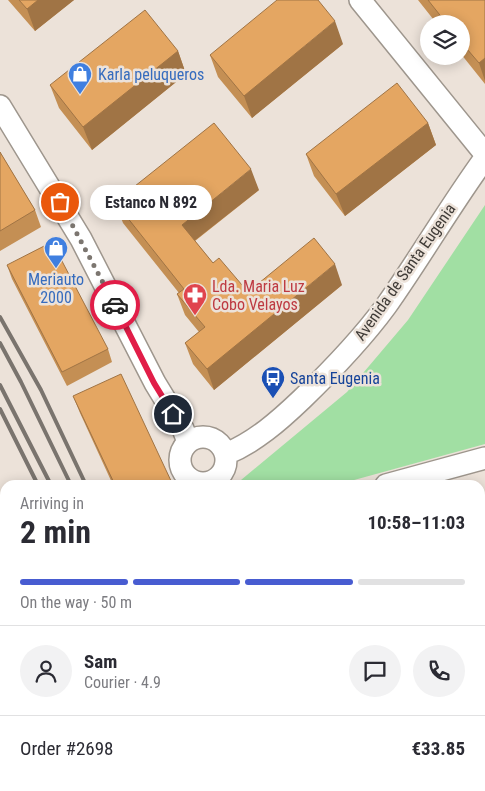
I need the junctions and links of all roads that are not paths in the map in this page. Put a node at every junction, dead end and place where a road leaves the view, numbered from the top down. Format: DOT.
graph roads {
  1 [pos="360,0"];
  2 [pos="378,0"];
  3 [pos="0,106"];
  4 [pos="485,135"];
  5 [pos="485,156"];
  6 [pos="188,442"];
  7 [pos="226,454"];
  8 [pos="485,458"];
  9 [pos="191,480"];
  10 [pos="216,480"];
  11 [pos="404,480"];
  1 -- 5 [label="street"];
  2 -- 4 [label="street"];
  3 -- 6 [label="street"];
  5 -- 7 [label="street, Avenida de Santa Eugenia"];
  6 -- 7 [label="street"];
  6 -- 9 [label="street"];
  7 -- 10 [label="street"];
  8 -- 11 [label="street"];
}
